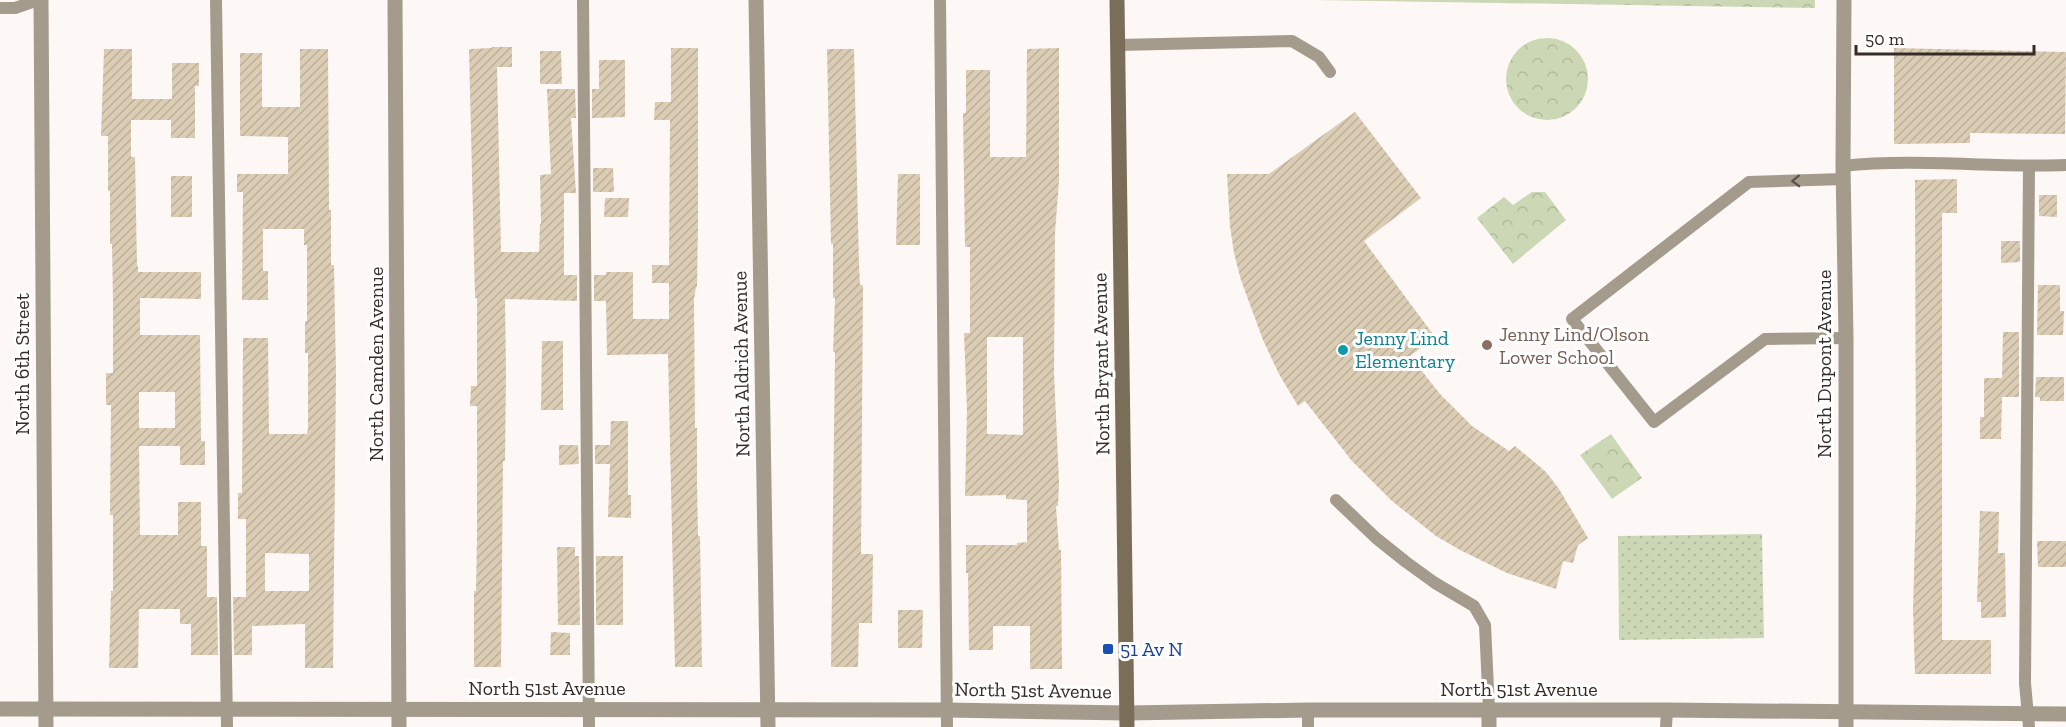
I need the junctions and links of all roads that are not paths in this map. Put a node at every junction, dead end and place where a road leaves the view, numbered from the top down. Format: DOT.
graph roads {
  1 [pos="39,0"];
  2 [pos="216,0"];
  3 [pos="395,0"];
  4 [pos="583,0"];
  5 [pos="756,0"];
  6 [pos="940,0"];
  7 [pos="1117,0"];
  8 [pos="1844,0"];
  9 [pos="0,8"];
  10 [pos="1118,45"];
  11 [pos="1329,72"];
  12 [pos="2066,165"];
  13 [pos="2029,166"];
  14 [pos="1843,172"];
  15 [pos="1846,338"];
  16 [pos="1336,500"];
  17 [pos="0,709"];
  18 [pos="46,709"];
  19 [pos="227,709"];
  20 [pos="399,709"];
  21 [pos="590,709"];
  22 [pos="767,710"];
  23 [pos="947,710"];
  24 [pos="1308,710"];
  25 [pos="1489,710"];
  26 [pos="1667,710"];
  27 [pos="1846,711"];
  28 [pos="2066,714"];
  29 [pos="1127,720"];
  30 [pos="2029,721"];
  31 [pos="46,727"];
  32 [pos="227,727"];
  33 [pos="399,727"];
  34 [pos="590,727"];
  35 [pos="768,727"];
  36 [pos="947,727"];
  37 [pos="1308,727"];
  38 [pos="1489,727"];
  39 [pos="1666,727"];
  40 [pos="1846,727"];
  1 -- 9 [label="lane"];
  1 -- 18 [label="street, North 6th Street"];
  2 -- 19 [label="lane"];
  3 -- 20 [label="street, North Camden Avenue"];
  4 -- 21 [label="lane"];
  5 -- 22 [label="street, North Aldrich Avenue"];
  6 -- 23 [label="lane"];
  7 -- 10 [label="street, North Bryant Avenue"];
  8 -- 14 [label="street, North Dupont Avenue"];
  10 -- 11 [label="lane"];
  10 -- 29 [label="street, North Bryant Avenue"];
  12 -- 13 [label="lane"];
  13 -- 14 [label="lane"];
  13 -- 30 [label="lane"];
  14 -- 15 [label="street, North Dupont Avenue"];
  14 -- 15 [label="lane, one-way"];
  15 -- 27 [label="street, North Dupont Avenue"];
  16 -- 25 [label="lane"];
  17 -- 18 [label="street, North 51st Avenue"];
  18 -- 19 [label="street, North 51st Avenue"];
  18 -- 31 [label="street, North 6th Street"];
  19 -- 20 [label="street, North 51st Avenue"];
  19 -- 32 [label="lane"];
  20 -- 21 [label="street, North 51st Avenue"];
  20 -- 33 [label="street, North Camden Avenue"];
  21 -- 22 [label="street, North 51st Avenue"];
  21 -- 34 [label="lane"];
  22 -- 23 [label="street, North 51st Avenue"];
  22 -- 35 [label="street, North Aldrich Avenue"];
  23 -- 29 [label="street, North 51st Avenue"];
  23 -- 36 [label="lane"];
  24 -- 25 [label="street, North 51st Avenue"];
  24 -- 29 [label="street, North 51st Avenue"];
  24 -- 37 [label="lane"];
  25 -- 26 [label="street, North 51st Avenue"];
  25 -- 38 [label="street"];
  26 -- 27 [label="street, North 51st Avenue"];
  26 -- 39 [label="lane"];
  27 -- 30 [label="street, North 51st Avenue"];
  27 -- 40 [label="street, North Dupont Avenue"];
  28 -- 30 [label="street, North 51st Avenue"];
}
